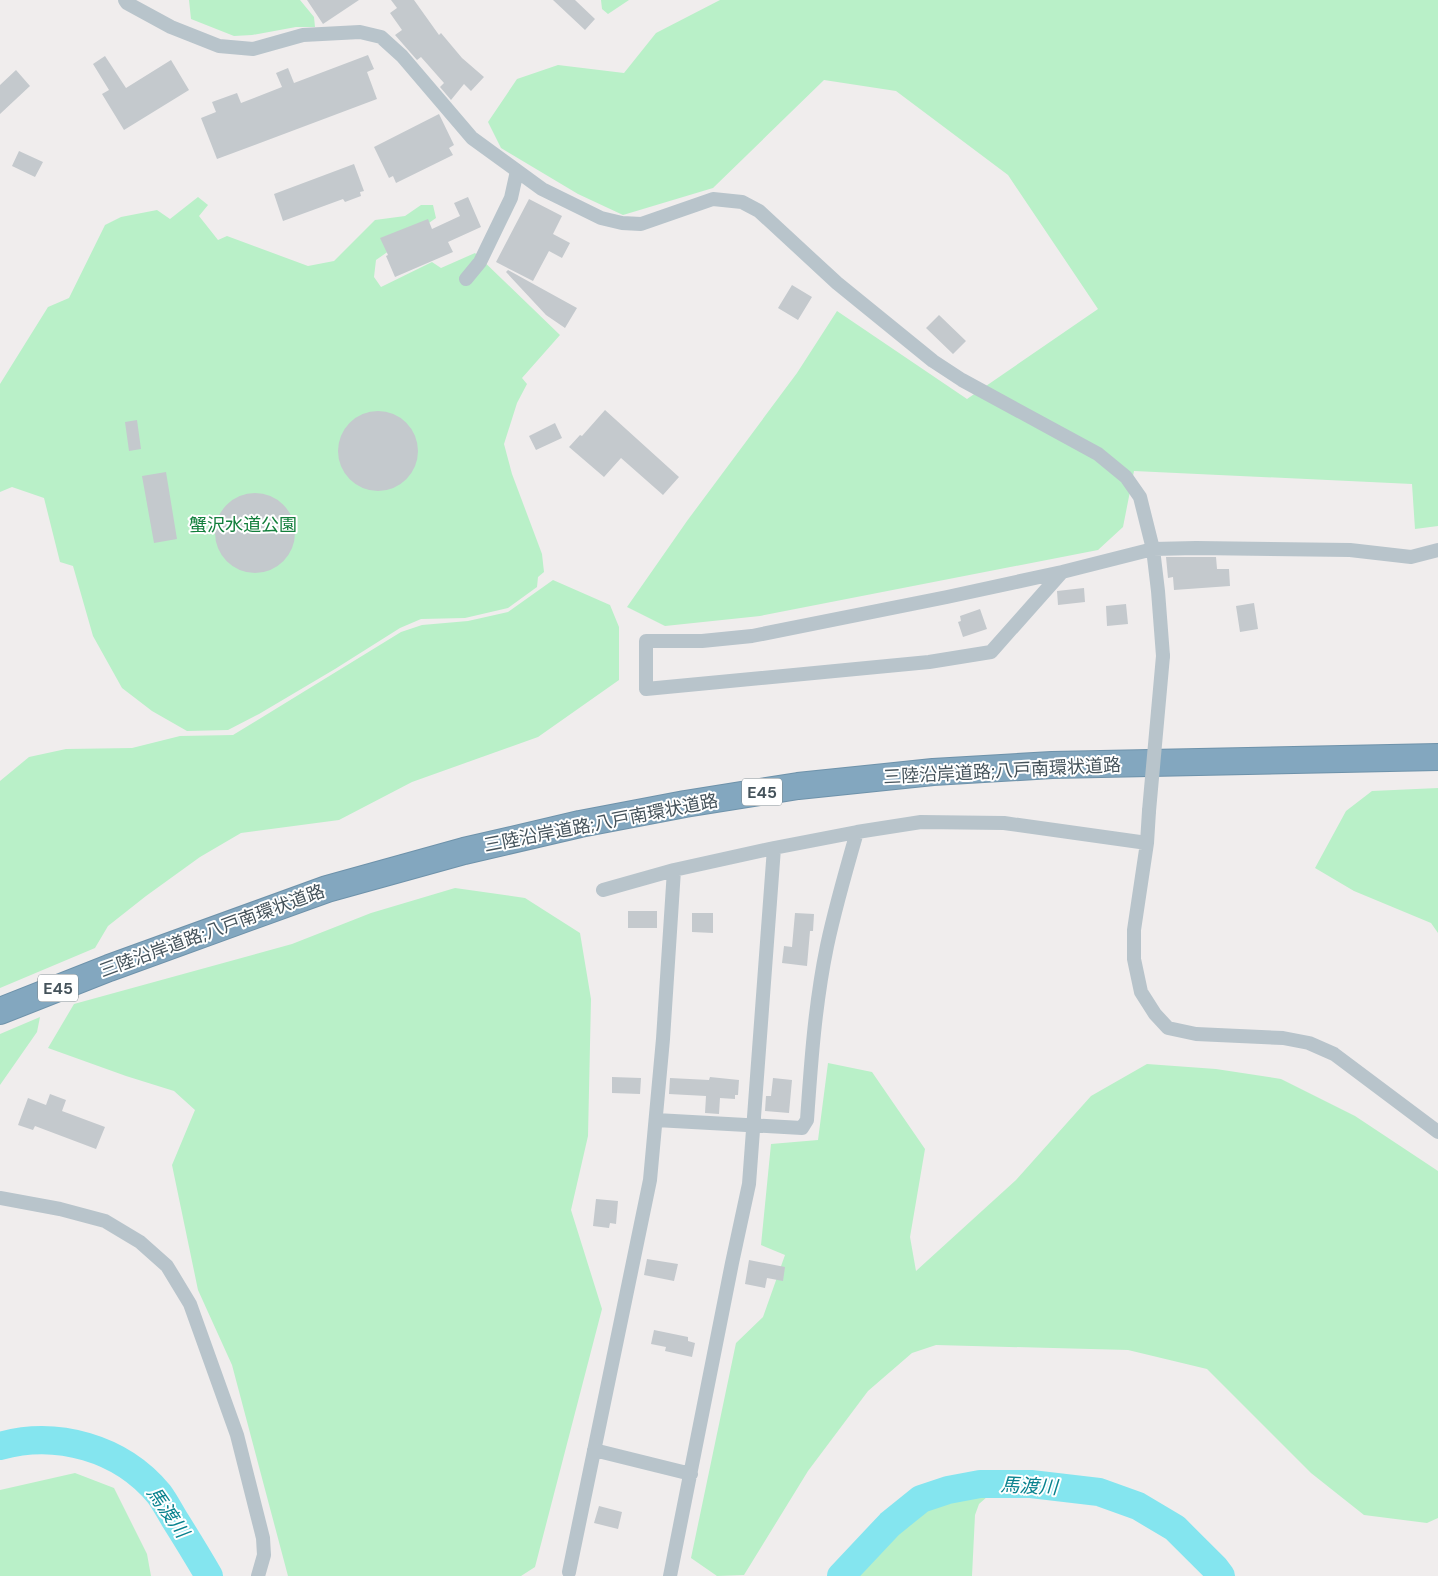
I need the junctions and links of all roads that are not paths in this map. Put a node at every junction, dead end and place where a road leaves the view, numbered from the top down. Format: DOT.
graph roads {
  1 [pos="125,0"];
  2 [pos="517,171"];
  3 [pos="466,279"];
  4 [pos="1153,549"];
  5 [pos="1438,550"];
  6 [pos="1062,572"];
  7 [pos="1438,757"];
  8 [pos="857,832"];
  9 [pos="1147,843"];
  10 [pos="774,848"];
  11 [pos="674,870"];
  12 [pos="604,890"];
  13 [pos="3,1010"];
  14 [pos="656,1120"];
  15 [pos="754,1125"];
  16 [pos="1438,1132"];
  17 [pos="0,1198"];
  18 [pos="594,1450"];
  19 [pos="691,1474"];
  20 [pos="569,1572"];
  21 [pos="258,1576"];
  22 [pos="670,1576"];
  1 -- 2 [label="street"];
  2 -- 3 [label="street"];
  2 -- 4 [label="street"];
  4 -- 5 [label="street"];
  4 -- 6 [label="street"];
  4 -- 9 [label="street, bridge"];
  6 -- 6 [label="street"];
  7 -- 13 [label="highway, 三陸沿岸道路;八戸南環状道路 / E45"];
  8 -- 9 [label="street"];
  8 -- 10 [label="street"];
  8 -- 15 [label="street"];
  9 -- 16 [label="street"];
  10 -- 11 [label="street"];
  10 -- 15 [label="street"];
  11 -- 12 [label="street"];
  11 -- 14 [label="street"];
  14 -- 15 [label="street"];
  14 -- 18 [label="street"];
  15 -- 19 [label="street"];
  17 -- 21 [label="street"];
  18 -- 19 [label="street"];
  18 -- 20 [label="street"];
  19 -- 22 [label="street"];
}
